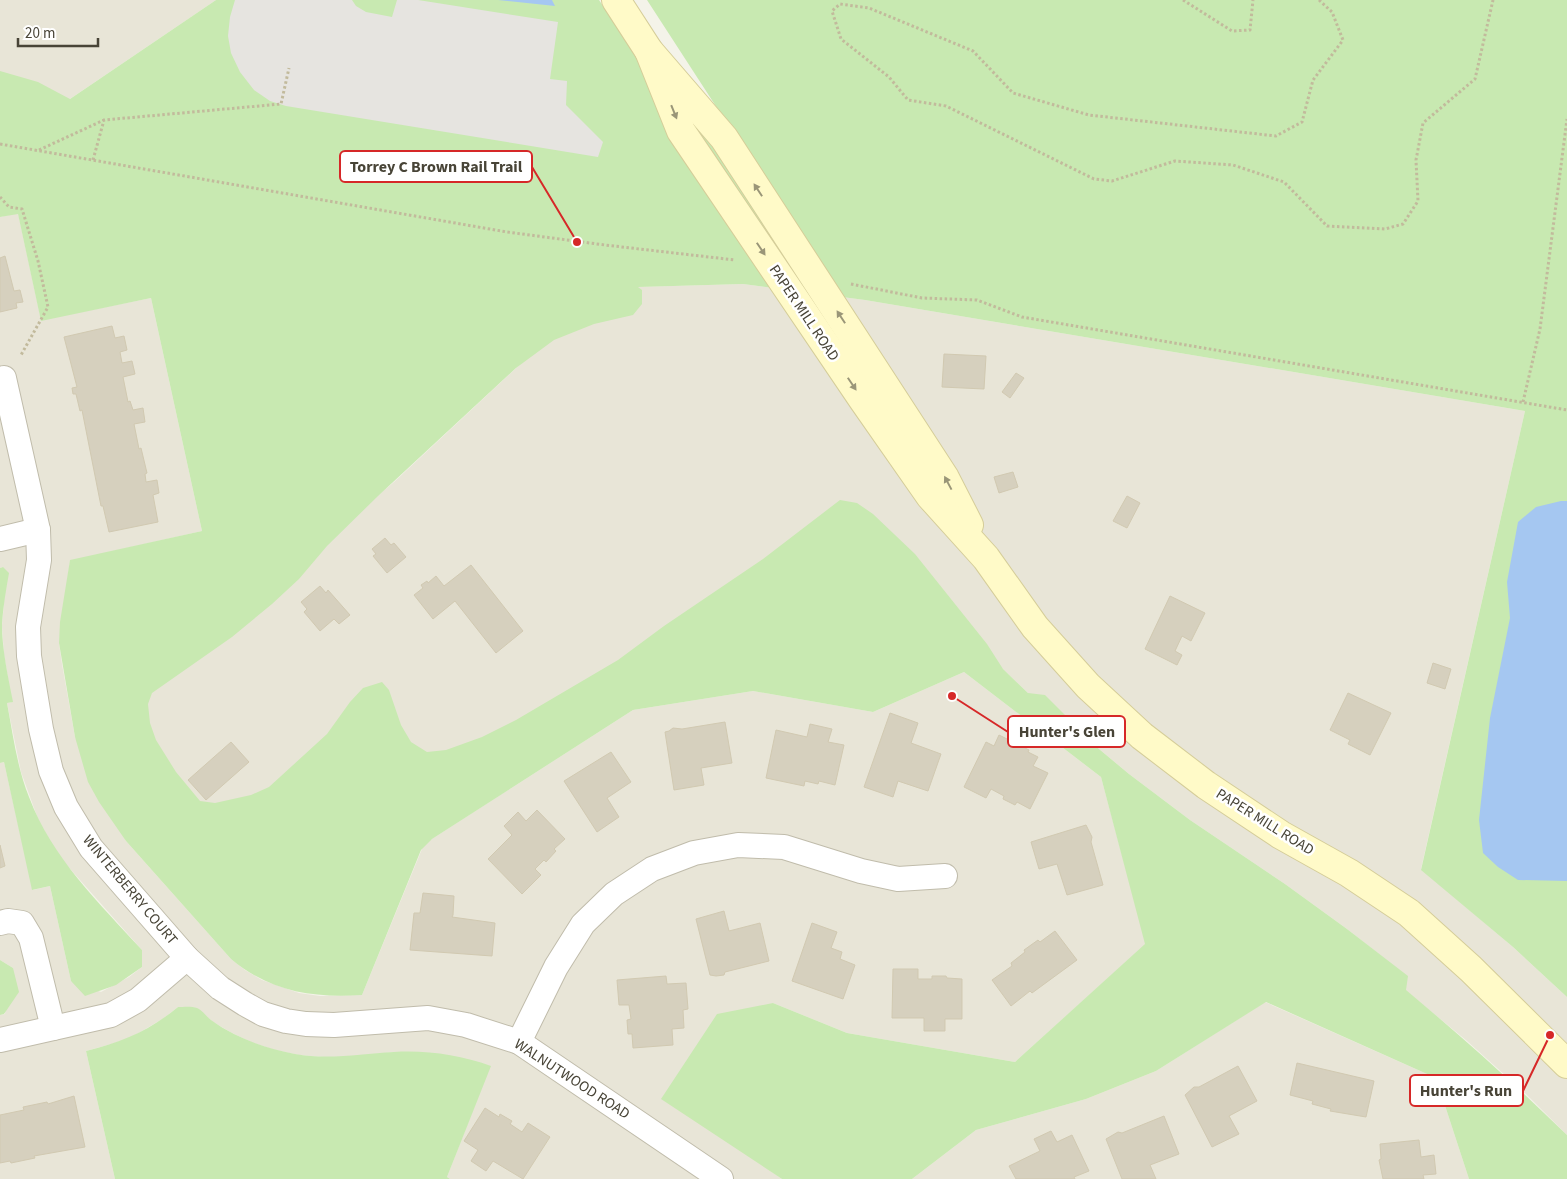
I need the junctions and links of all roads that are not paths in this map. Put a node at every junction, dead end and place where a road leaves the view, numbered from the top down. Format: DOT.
graph roads {
  1 [pos="616,0"];
  2 [pos="0,379"];
  3 [pos="38,530"];
  4 [pos="0,539"];
  5 [pos="945,876"];
  6 [pos="0,923"];
  7 [pos="187,958"];
  8 [pos="53,1028"];
  9 [pos="0,1040"];
  10 [pos="519,1042"];
  11 [pos="1567,1064"];
  12 [pos="721,1179"];
  1 -- 11 [label="main road, PAPER MILL ROAD"];
  2 -- 3 [label="street, WINTERBERRY COURT"];
  3 -- 4 [label="street"];
  3 -- 7 [label="street, WINTERBERRY COURT"];
  5 -- 10 [label="street"];
  6 -- 8 [label="street"];
  7 -- 8 [label="street"];
  7 -- 10 [label="street, WALNUTWOOD ROAD"];
  8 -- 9 [label="street"];
  10 -- 12 [label="street, WALNUTWOOD ROAD"];
}
